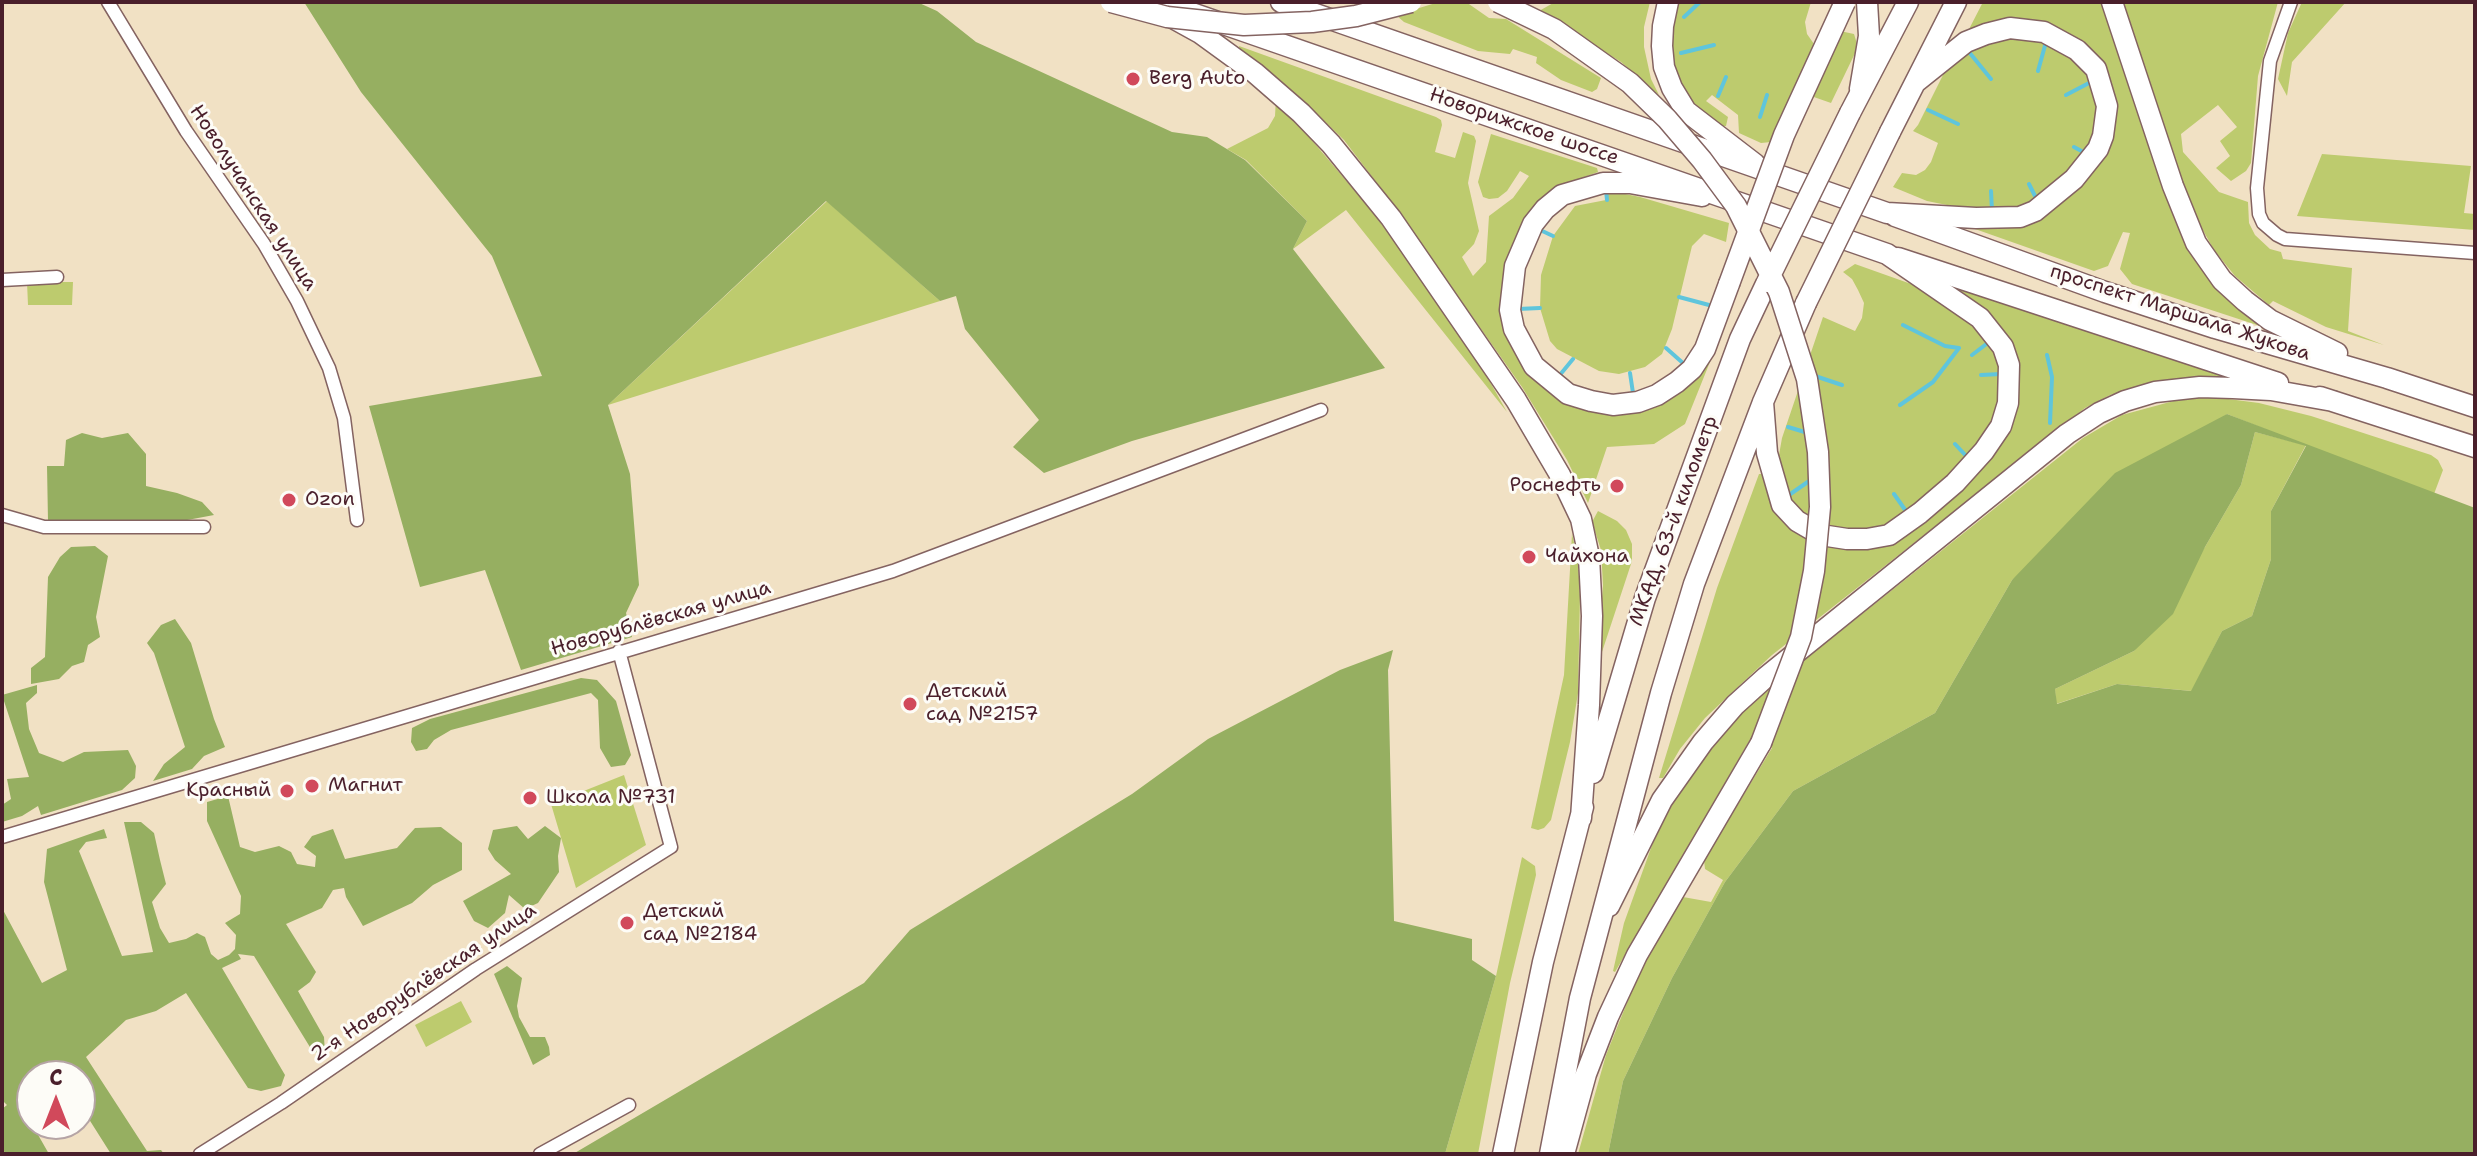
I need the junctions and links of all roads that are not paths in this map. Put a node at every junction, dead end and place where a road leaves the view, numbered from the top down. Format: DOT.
graph roads {
  1 [pos="108,2"];
  2 [pos="1111,2"];
  3 [pos="1143,2"];
  4 [pos="1160,2"];
  5 [pos="1281,2"];
  6 [pos="1411,2"];
  7 [pos="1498,2"];
  8 [pos="1668,2"];
  9 [pos="1845,2"];
  10 [pos="1867,2"];
  11 [pos="1908,2"];
  12 [pos="1956,2"];
  13 [pos="2112,2"];
  14 [pos="2291,2"];
  15 [pos="1916,82"];
  16 [pos="1854,105"];
  17 [pos="1768,173"];
  18 [pos="1752,206"];
  19 [pos="1887,213"];
  20 [pos="2475,253"];
  21 [pos="1887,254"];
  22 [pos="57,277"];
  23 [pos="2,280"];
  24 [pos="2387,378"];
  25 [pos="2333,401"];
  26 [pos="1763,402"];
  27 [pos="2475,407"];
  28 [pos="1321,410"];
  29 [pos="2475,447"];
  30 [pos="2,515"];
  31 [pos="357,520"];
  32 [pos="204,527"];
  33 [pos="619,651"];
  34 [pos="1581,818"];
  35 [pos="2,837"];
  36 [pos="1596,935"];
  37 [pos="629,1105"];
  38 [pos="200,1154"];
  39 [pos="540,1154"];
  40 [pos="1503,1154"];
  41 [pos="1550,1154"];
  42 [pos="1564,1154"];
  1 -- 31 [label="street, Новолучанская улица"];
  2 -- 6 [label="main road, bridge"];
  3 -- 34 [label="main road"];
  4 -- 18 [label="main road, Новорижское шоссе"];
  5 -- 17 [label="main road, Новорижское шоссе"];
  7 -- 42 [label="main road, bridge"];
  8 -- 17 [label="main road"];
  9 -- 18 [label="main road, bridge"];
  10 -- 16 [label="main road"];
  11 -- 16 [label="main road, МКАД, 63-й километр"];
  12 -- 15 [label="main road, МКАД, 63-й километр"];
  13 -- 24 [label="main road"];
  14 -- 20 [label="street"];
  15 -- 19 [label="main road"];
  15 -- 26 [label="main road, МКАД, 63-й километр, bridge"];
  16 -- 34 [label="main road, МКАД, 63-й километр, bridge"];
  17 -- 19 [label="main road, Новорижское шоссе"];
  18 -- 21 [label="main road, Новорижское шоссе"];
  19 -- 24 [label="main road, проспект Маршала Жукова"];
  21 -- 25 [label="main road, проспект Маршала Жукова"];
  21 -- 26 [label="main road"];
  22 -- 23 [label="street"];
  24 -- 27 [label="main road, проспект Маршала Жукова"];
  25 -- 29 [label="main road, проспект Маршала Жукова"];
  25 -- 36 [label="main road"];
  26 -- 36 [label="main road, МКАД, 63-й километр"];
  28 -- 33 [label="street, Новорублёвская улица"];
  30 -- 32 [label="street"];
  33 -- 35 [label="street, Новорублёвская улица"];
  33 -- 38 [label="street, 2-я Новорублёвская улица"];
  34 -- 40 [label="main road, МКАД, 63-й километр"];
  36 -- 41 [label="main road, МКАД, 63-й километр"];
  37 -- 39 [label="street"];
}
